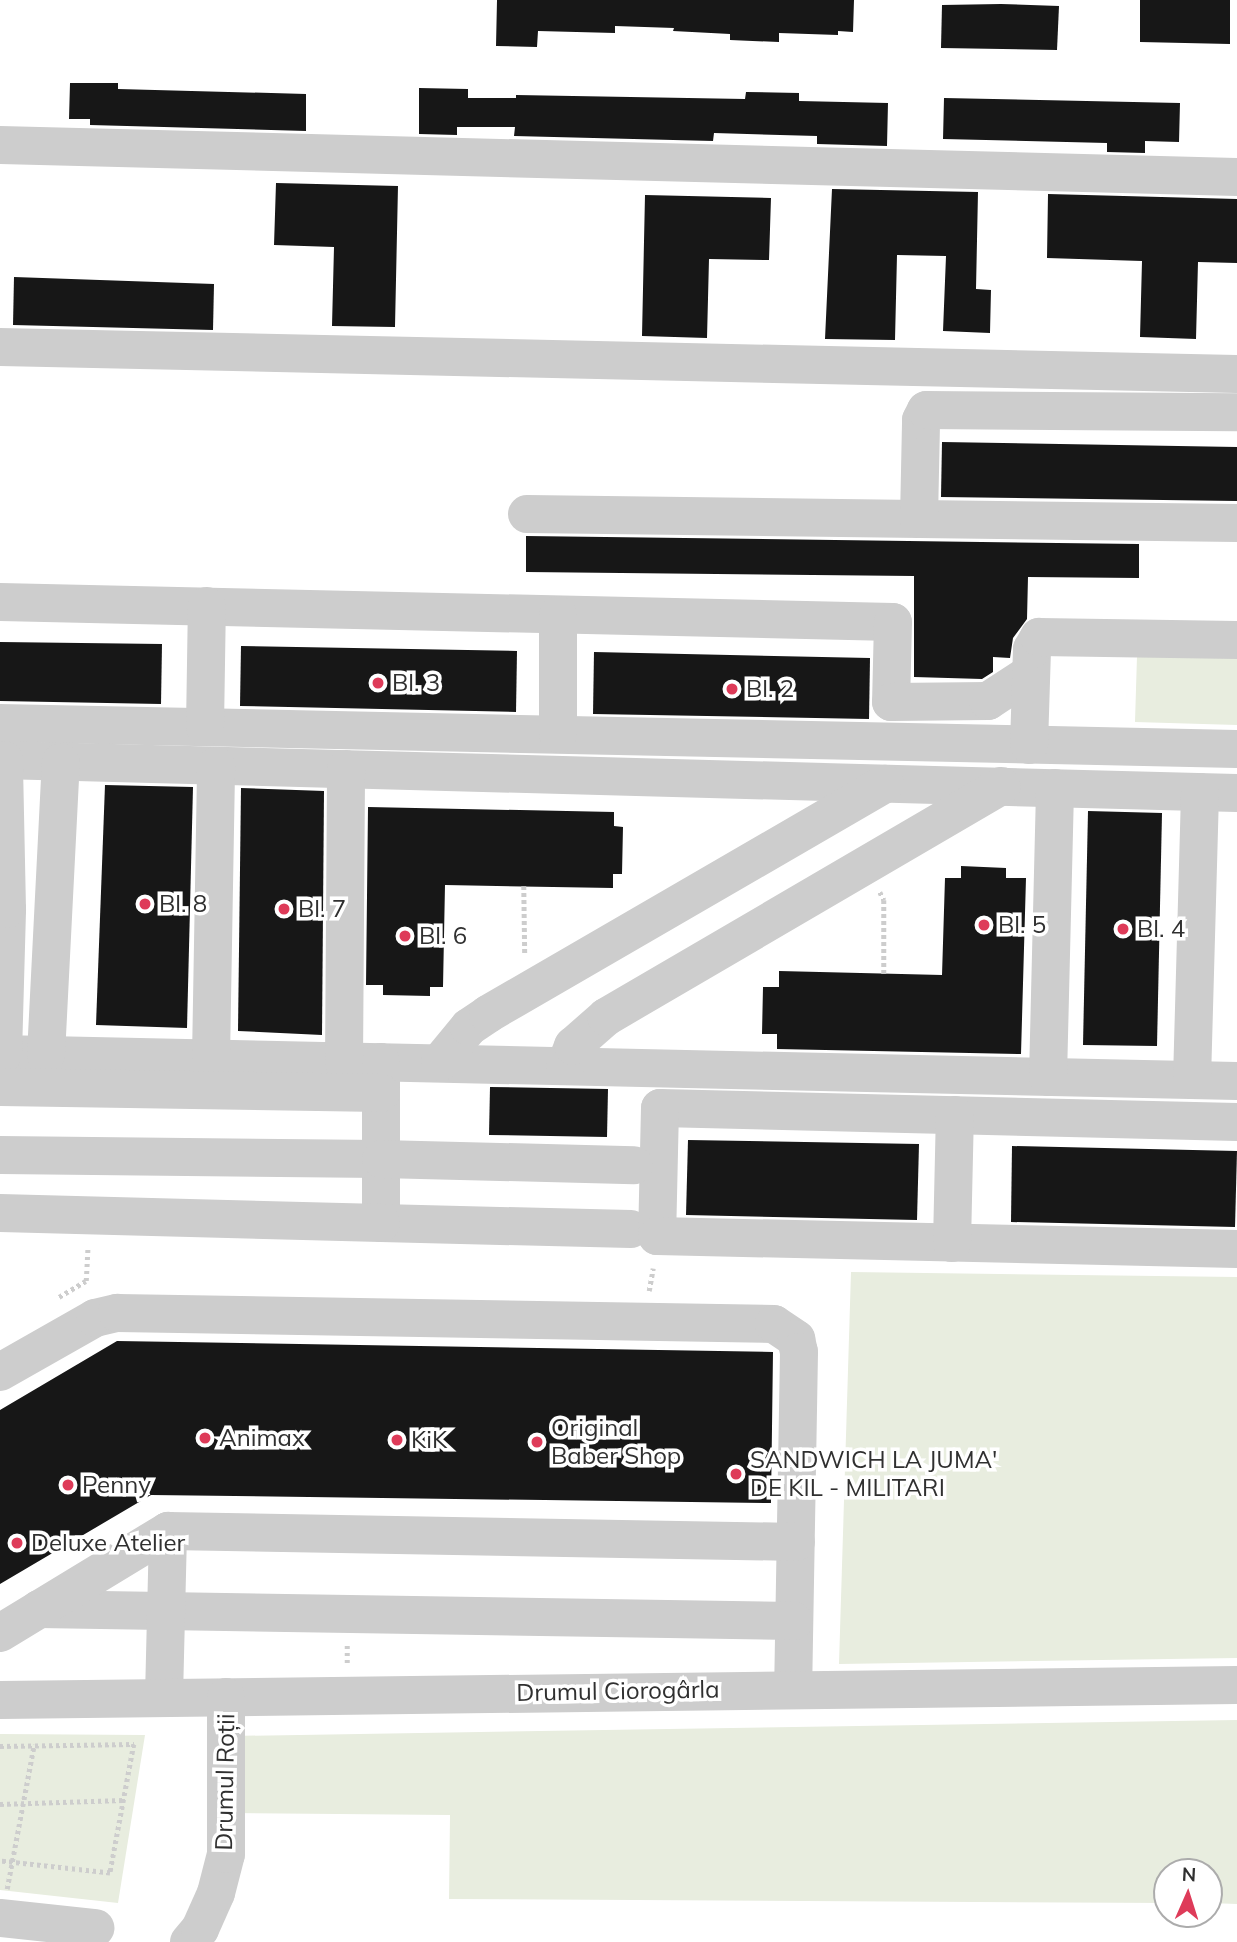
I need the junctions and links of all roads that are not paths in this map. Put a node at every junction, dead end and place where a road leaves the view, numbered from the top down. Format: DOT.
graph roads {
  1 [pos="0,145"];
  2 [pos="1237,177"];
  3 [pos="0,347"];
  4 [pos="1237,374"];
  5 [pos="1237,412"];
  6 [pos="527,514"];
  7 [pos="919,519"];
  8 [pos="1237,523"];
  9 [pos="0,602"];
  10 [pos="207,606"];
  11 [pos="558,615"];
  12 [pos="1237,640"];
  13 [pos="1031,673"];
  14 [pos="0,723"];
  15 [pos="205,727"];
  16 [pos="558,734"];
  17 [pos="1029,745"];
  18 [pos="1237,749"];
  19 [pos="2,760"];
  20 [pos="61,762"];
  21 [pos="216,766"];
  22 [pos="346,769"];
  23 [pos="885,784"];
  24 [pos="1001,786"];
  25 [pos="1055,788"];
  26 [pos="1219,792"];
  27 [pos="4,909"];
  28 [pos="54,911"];
  29 [pos="46,1055"];
  30 [pos="211,1058"];
  31 [pos="440,1062"];
  32 [pos="1,1065"];
  33 [pos="565,1066"];
  34 [pos="369,1073"];
  35 [pos="1048,1077"];
  36 [pos="1192,1080"];
  37 [pos="1237,1081"];
  38 [pos="955,1115"];
  39 [pos="1237,1122"];
  40 [pos="0,1155"];
  41 [pos="381,1158"];
  42 [pos="634,1165"];
  43 [pos="0,1213"];
  44 [pos="382,1223"];
  45 [pos="644,1232"];
  46 [pos="952,1243"];
  47 [pos="1237,1250"];
  48 [pos="0,1372"];
  49 [pos="168,1531"];
  50 [pos="796,1542"];
  51 [pos="39,1609"];
  52 [pos="167,1610"];
  53 [pos="794,1621"];
  54 [pos="0,1633"];
  55 [pos="1237,1685"];
  56 [pos="793,1690"];
  57 [pos="164,1697"];
  58 [pos="226,1697"];
  59 [pos="0,1700"];
  60 [pos="1,1918"];
  61 [pos="74,1931"];
  62 [pos="189,1942"];
  1 -- 2 [label="street"];
  3 -- 4 [label="street"];
  5 -- 7 [label="street"];
  6 -- 7 [label="street"];
  7 -- 8 [label="street"];
  9 -- 10 [label="street"];
  10 -- 11 [label="street"];
  10 -- 15 [label="street"];
  11 -- 13 [label="street"];
  11 -- 16 [label="street"];
  12 -- 13 [label="street"];
  13 -- 17 [label="street"];
  14 -- 15 [label="street"];
  15 -- 16 [label="street"];
  16 -- 17 [label="street"];
  17 -- 18 [label="street"];
  19 -- 20 [label="street"];
  19 -- 27 [label="street"];
  20 -- 21 [label="street"];
  20 -- 28 [label="street"];
  21 -- 22 [label="street"];
  21 -- 30 [label="street"];
  22 -- 23 [label="street"];
  22 -- 34 [label="street"];
  23 -- 24 [label="street"];
  23 -- 31 [label="street"];
  24 -- 25 [label="street"];
  24 -- 33 [label="street"];
  25 -- 26 [label="street"];
  25 -- 35 [label="street"];
  26 -- 36 [label="street"];
  27 -- 28 [label="street"];
  27 -- 32 [label="street"];
  28 -- 29 [label="street"];
  29 -- 30 [label="street"];
  29 -- 32 [label="street"];
  30 -- 34 [label="street"];
  31 -- 33 [label="street"];
  31 -- 34 [label="street"];
  32 -- 34 [label="street"];
  33 -- 35 [label="street"];
  34 -- 41 [label="street"];
  35 -- 36 [label="street"];
  36 -- 37 [label="street"];
  38 -- 39 [label="street"];
  38 -- 45 [label="street"];
  38 -- 46 [label="street"];
  40 -- 41 [label="street"];
  41 -- 42 [label="street"];
  41 -- 44 [label="street"];
  43 -- 44 [label="street"];
  44 -- 45 [label="street"];
  45 -- 46 [label="street"];
  46 -- 47 [label="street"];
  48 -- 50 [label="street"];
  49 -- 50 [label="street"];
  49 -- 51 [label="street"];
  49 -- 52 [label="street"];
  50 -- 53 [label="street"];
  51 -- 52 [label="street"];
  51 -- 54 [label="street"];
  52 -- 53 [label="street"];
  52 -- 57 [label="street"];
  53 -- 56 [label="street"];
  55 -- 56 [label="street, Drumul Ciorogârla"];
  56 -- 58 [label="street, Drumul Ciorogârla"];
  57 -- 58 [label="street, Drumul Ciorogârla"];
  57 -- 59 [label="street, Drumul Ciorogârla"];
  58 -- 62 [label="street, Drumul Roții"];
  60 -- 61 [label="street"];
}
